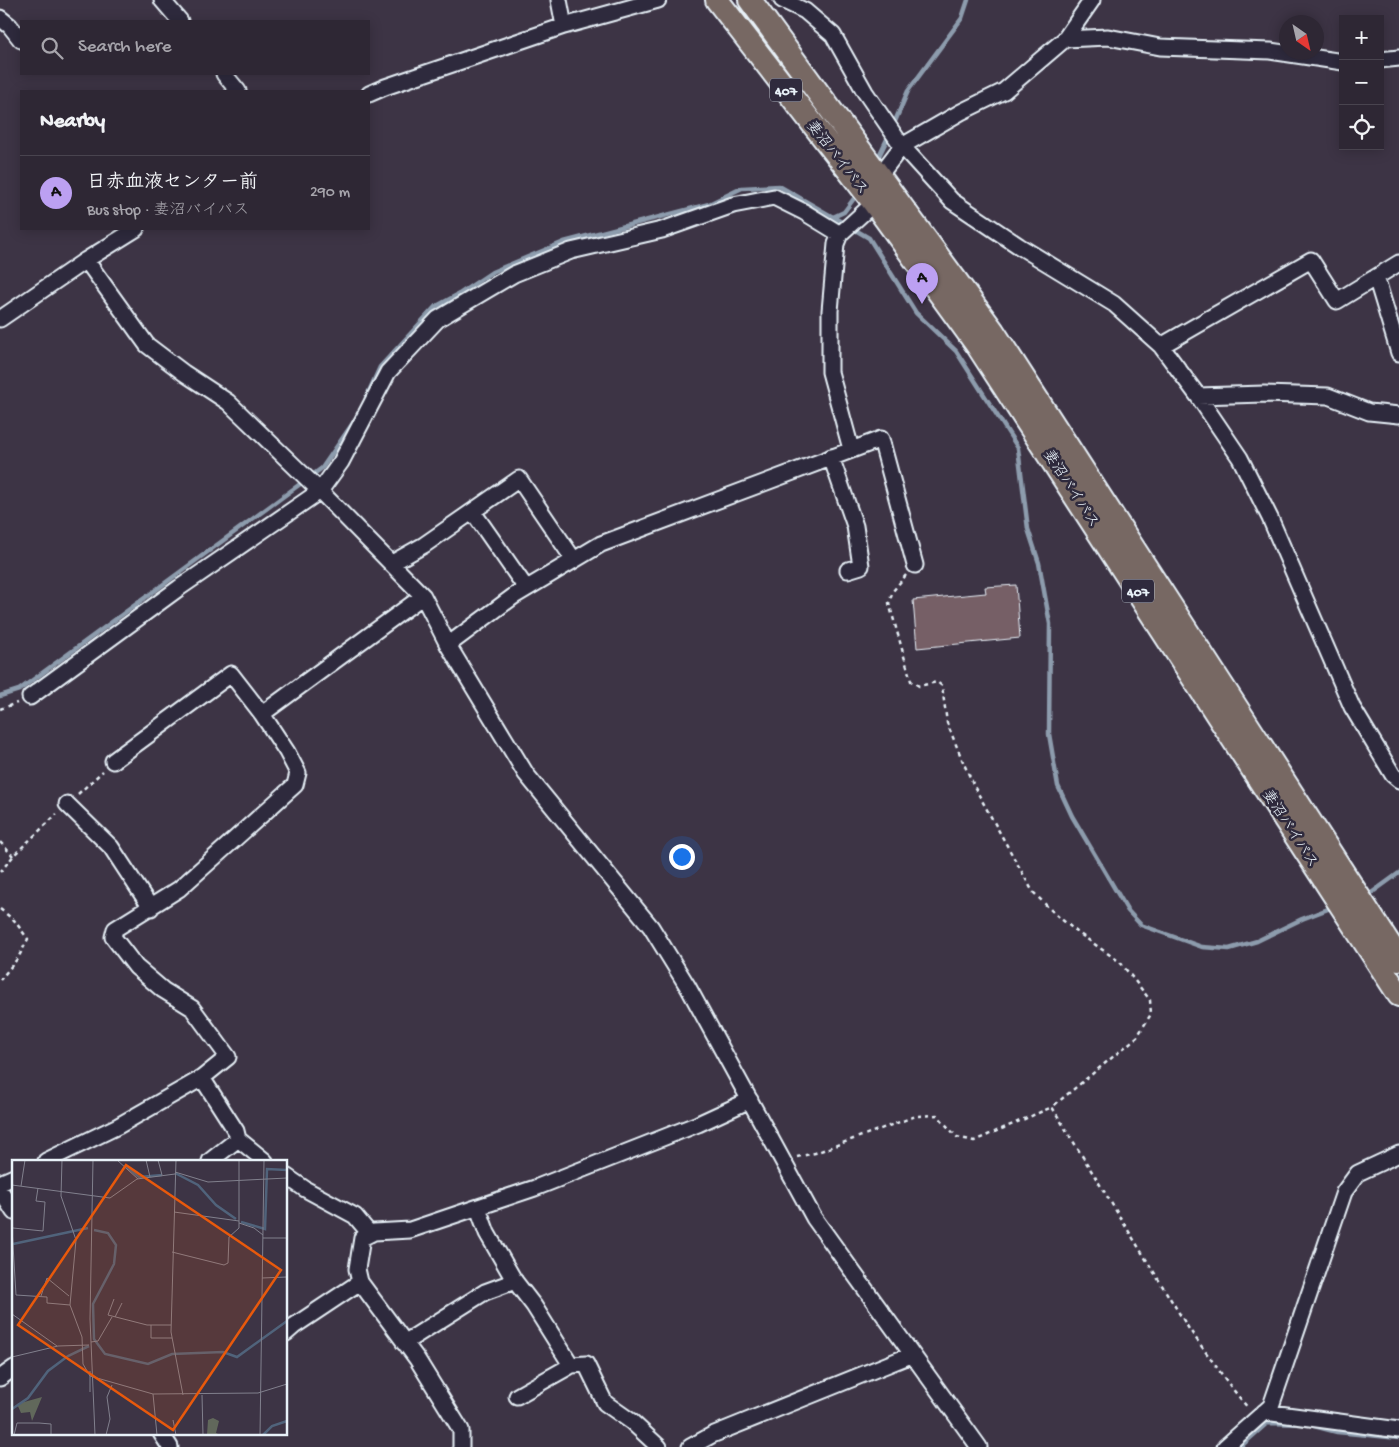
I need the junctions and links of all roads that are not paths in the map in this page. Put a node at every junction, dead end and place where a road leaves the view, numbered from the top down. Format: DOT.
graph roads {
  1 [pos="162,0"];
  2 [pos="559,0"];
  3 [pos="658,0"];
  4 [pos="717,0"];
  5 [pos="750,0"];
  6 [pos="782,0"];
  7 [pos="1092,0"];
  8 [pos="0,18"];
  9 [pos="179,20"];
  10 [pos="564,26"];
  11 [pos="20,39"];
  12 [pos="1065,39"];
  13 [pos="1399,58"];
  14 [pos="1384,60"];
  15 [pos="1339,61"];
  16 [pos="225,75"];
  17 [pos="237,90"];
  18 [pos="370,94"];
  19 [pos="899,143"];
  20 [pos="870,181"];
  21 [pos="134,230"];
  22 [pos="841,233"];
  23 [pos="86,260"];
  24 [pos="1399,263"];
  25 [pos="1376,277"];
  26 [pos="0,319"];
  27 [pos="1161,346"];
  28 [pos="1399,353"];
  29 [pos="1198,396"];
  30 [pos="1399,415"];
  31 [pos="851,449"];
  32 [pos="831,457"];
  33 [pos="320,491"];
  34 [pos="472,512"];
  35 [pos="574,560"];
  36 [pos="392,564"];
  37 [pos="915,565"];
  38 [pos="848,570"];
  39 [pos="526,588"];
  40 [pos="423,596"];
  41 [pos="448,645"];
  42 [pos="30,697"];
  43 [pos="262,714"];
  44 [pos="113,761"];
  45 [pos="1399,780"];
  46 [pos="67,804"];
  47 [pos="151,908"];
  48 [pos="1399,959"];
  49 [pos="1399,995"];
  50 [pos="202,1078"];
  51 [pos="750,1100"];
  52 [pos="238,1139"];
  53 [pos="1399,1154"];
  54 [pos="48,1160"];
  55 [pos="211,1160"];
  56 [pos="264,1160"];
  57 [pos="12,1177"];
  58 [pos="288,1177"];
  59 [pos="0,1183"];
  60 [pos="0,1190"];
  61 [pos="478,1208"];
  62 [pos="12,1209"];
  63 [pos="370,1234"];
  64 [pos="515,1281"];
  65 [pos="360,1282"];
  66 [pos="288,1332"];
  67 [pos="404,1343"];
  68 [pos="912,1355"];
  69 [pos="571,1365"];
  70 [pos="12,1369"];
  71 [pos="0,1378"];
  72 [pos="518,1396"];
  73 [pos="1261,1415"];
  74 [pos="1399,1430"];
  75 [pos="162,1434"];
  76 [pos="170,1447"];
  77 [pos="461,1447"];
  78 [pos="659,1447"];
  79 [pos="690,1447"];
  80 [pos="979,1447"];
  81 [pos="1225,1447"];
  1 -- 9 [label="street"];
  2 -- 10 [label="street"];
  3 -- 10 [label="street"];
  4 -- 20 [label="highway, 妻沼バイパス / 407"];
  5 -- 20 [label="highway, 妻沼バイパス / 407"];
  6 -- 19 [label="street"];
  7 -- 12 [label="street"];
  8 -- 11 [label="street"];
  10 -- 18 [label="street"];
  12 -- 15 [label="street"];
  12 -- 19 [label="street"];
  13 -- 14 [label="street"];
  16 -- 17 [label="street"];
  19 -- 20 [label="street"];
  19 -- 27 [label="street"];
  20 -- 22 [label="street"];
  20 -- 48 [label="highway, 妻沼バイパス / 407"];
  20 -- 49 [label="highway, 妻沼バイパス / 407"];
  21 -- 23 [label="street"];
  22 -- 31 [label="street"];
  22 -- 33 [label="street"];
  23 -- 26 [label="street"];
  23 -- 33 [label="street"];
  24 -- 25 [label="street"];
  25 -- 27 [label="street"];
  25 -- 28 [label="street"];
  27 -- 29 [label="street"];
  29 -- 30 [label="street"];
  29 -- 45 [label="street"];
  31 -- 32 [label="street"];
  31 -- 37 [label="street"];
  32 -- 35 [label="street"];
  32 -- 38 [label="street"];
  33 -- 36 [label="street"];
  33 -- 42 [label="street"];
  34 -- 35 [label="street"];
  34 -- 36 [label="street"];
  34 -- 39 [label="street"];
  35 -- 39 [label="street"];
  36 -- 40 [label="street"];
  39 -- 41 [label="street"];
  40 -- 41 [label="street"];
  40 -- 43 [label="street"];
  41 -- 51 [label="street"];
  43 -- 44 [label="street"];
  43 -- 47 [label="street"];
  46 -- 47 [label="street"];
  47 -- 50 [label="street"];
  50 -- 52 [label="street"];
  50 -- 54 [label="street"];
  51 -- 61 [label="street"];
  51 -- 68 [label="street"];
  52 -- 55 [label="street"];
  52 -- 56 [label="street"];
  53 -- 73 [label="street"];
  57 -- 59 [label="street"];
  58 -- 63 [label="street"];
  60 -- 62 [label="street"];
  61 -- 63 [label="street"];
  61 -- 64 [label="street"];
  63 -- 65 [label="street"];
  64 -- 67 [label="street"];
  64 -- 69 [label="street"];
  65 -- 66 [label="street"];
  65 -- 67 [label="street"];
  67 -- 77 [label="street"];
  68 -- 79 [label="street"];
  68 -- 80 [label="street"];
  69 -- 72 [label="street"];
  69 -- 78 [label="street"];
  70 -- 71 [label="street"];
  73 -- 74 [label="street"];
  73 -- 81 [label="street"];
  75 -- 76 [label="street"];
}
